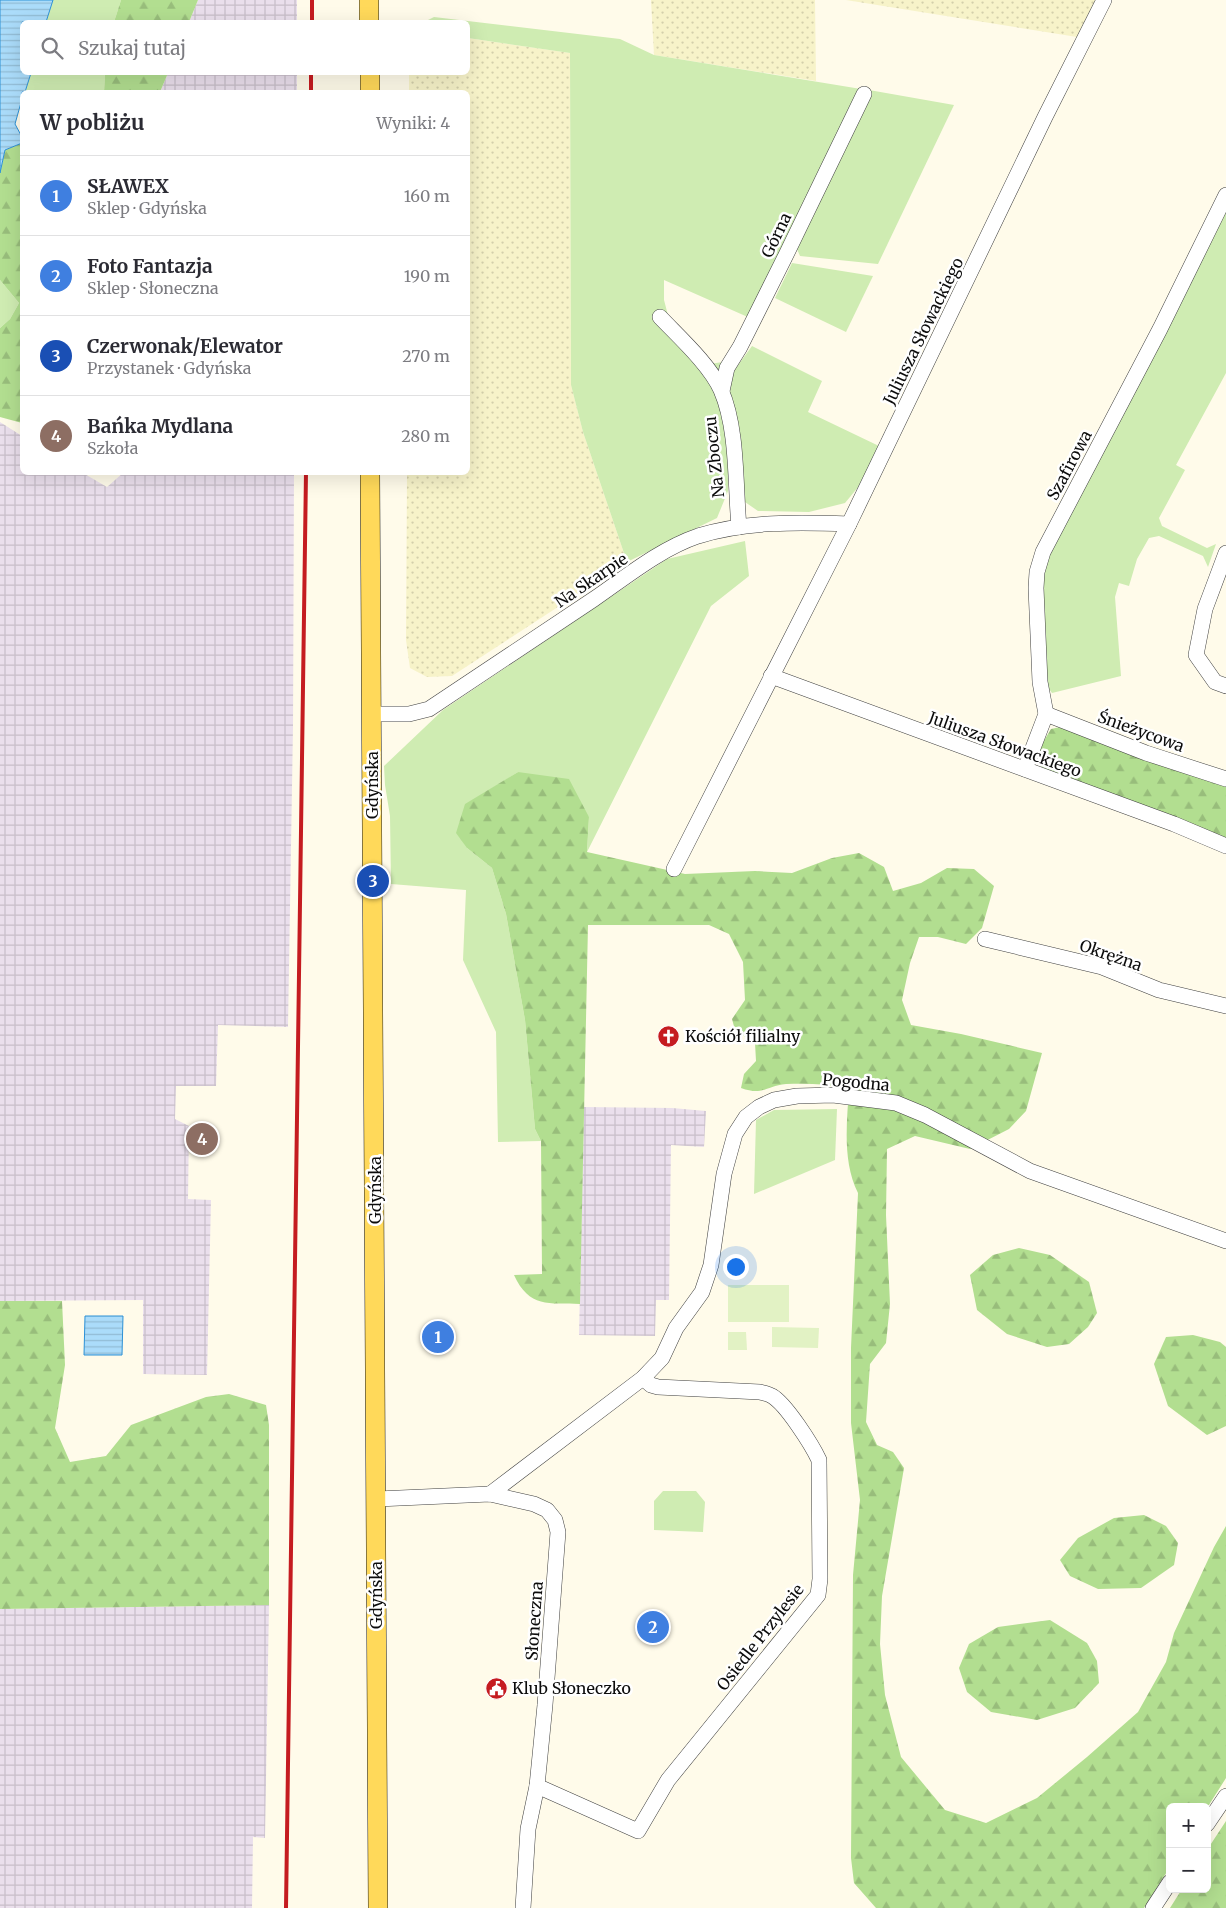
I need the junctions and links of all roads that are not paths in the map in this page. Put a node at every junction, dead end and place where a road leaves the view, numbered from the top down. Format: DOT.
graph roads {
  1 [pos="369,0"];
  2 [pos="1104,0"];
  3 [pos="369,20"];
  4 [pos="370,75"];
  5 [pos="370,90"];
  6 [pos="864,94"];
  7 [pos="1226,195"];
  8 [pos="660,317"];
  9 [pos="722,391"];
  10 [pos="370,475"];
  11 [pos="849,524"];
  12 [pos="739,527"];
  13 [pos="1226,553"];
  14 [pos="771,676"];
  15 [pos="1226,686"];
  16 [pos="372,714"];
  17 [pos="1046,714"];
  18 [pos="1025,769"];
  19 [pos="1226,779"];
  20 [pos="1226,846"];
  21 [pos="674,869"];
  22 [pos="985,939"];
  23 [pos="1226,1006"];
  24 [pos="1226,1242"];
  25 [pos="643,1378"];
  26 [pos="490,1494"];
  27 [pos="377,1499"];
  28 [pos="537,1786"];
  29 [pos="1226,1796"];
  30 [pos="1211,1818"];
  31 [pos="1166,1888"];
  32 [pos="378,1908"];
  33 [pos="523,1908"];
  34 [pos="1153,1908"];
  1 -- 3 [label="main road"];
  2 -- 11 [label="street, Juliusza Słowackiego"];
  4 -- 5 [label="main road"];
  6 -- 9 [label="street, Górna"];
  7 -- 17 [label="street, Szafirowa"];
  8 -- 9 [label="street, Na Zboczu"];
  9 -- 12 [label="street, Na Zboczu"];
  10 -- 16 [label="main road, Gdyńska"];
  11 -- 12 [label="street, Na Skarpie"];
  11 -- 14 [label="street, Juliusza Słowackiego"];
  12 -- 16 [label="street, Na Skarpie"];
  13 -- 15 [label="street"];
  14 -- 18 [label="street, Juliusza Słowackiego"];
  14 -- 21 [label="street, Juliusza Słowackiego"];
  16 -- 27 [label="main road, Gdyńska"];
  17 -- 18 [label="street"];
  17 -- 19 [label="street, Śnieżycowa"];
  18 -- 20 [label="street, Juliusza Słowackiego"];
  22 -- 23 [label="street, Okrężna"];
  24 -- 25 [label="street, Pogodna"];
  25 -- 26 [label="street"];
  25 -- 28 [label="street, Osiedle Przylesie"];
  26 -- 27 [label="street, Słoneczna"];
  26 -- 28 [label="street, Słoneczna"];
  27 -- 32 [label="main road, Gdyńska"];
  28 -- 33 [label="street, Słoneczna"];
  29 -- 30 [label="street"];
  31 -- 34 [label="street"];
}
